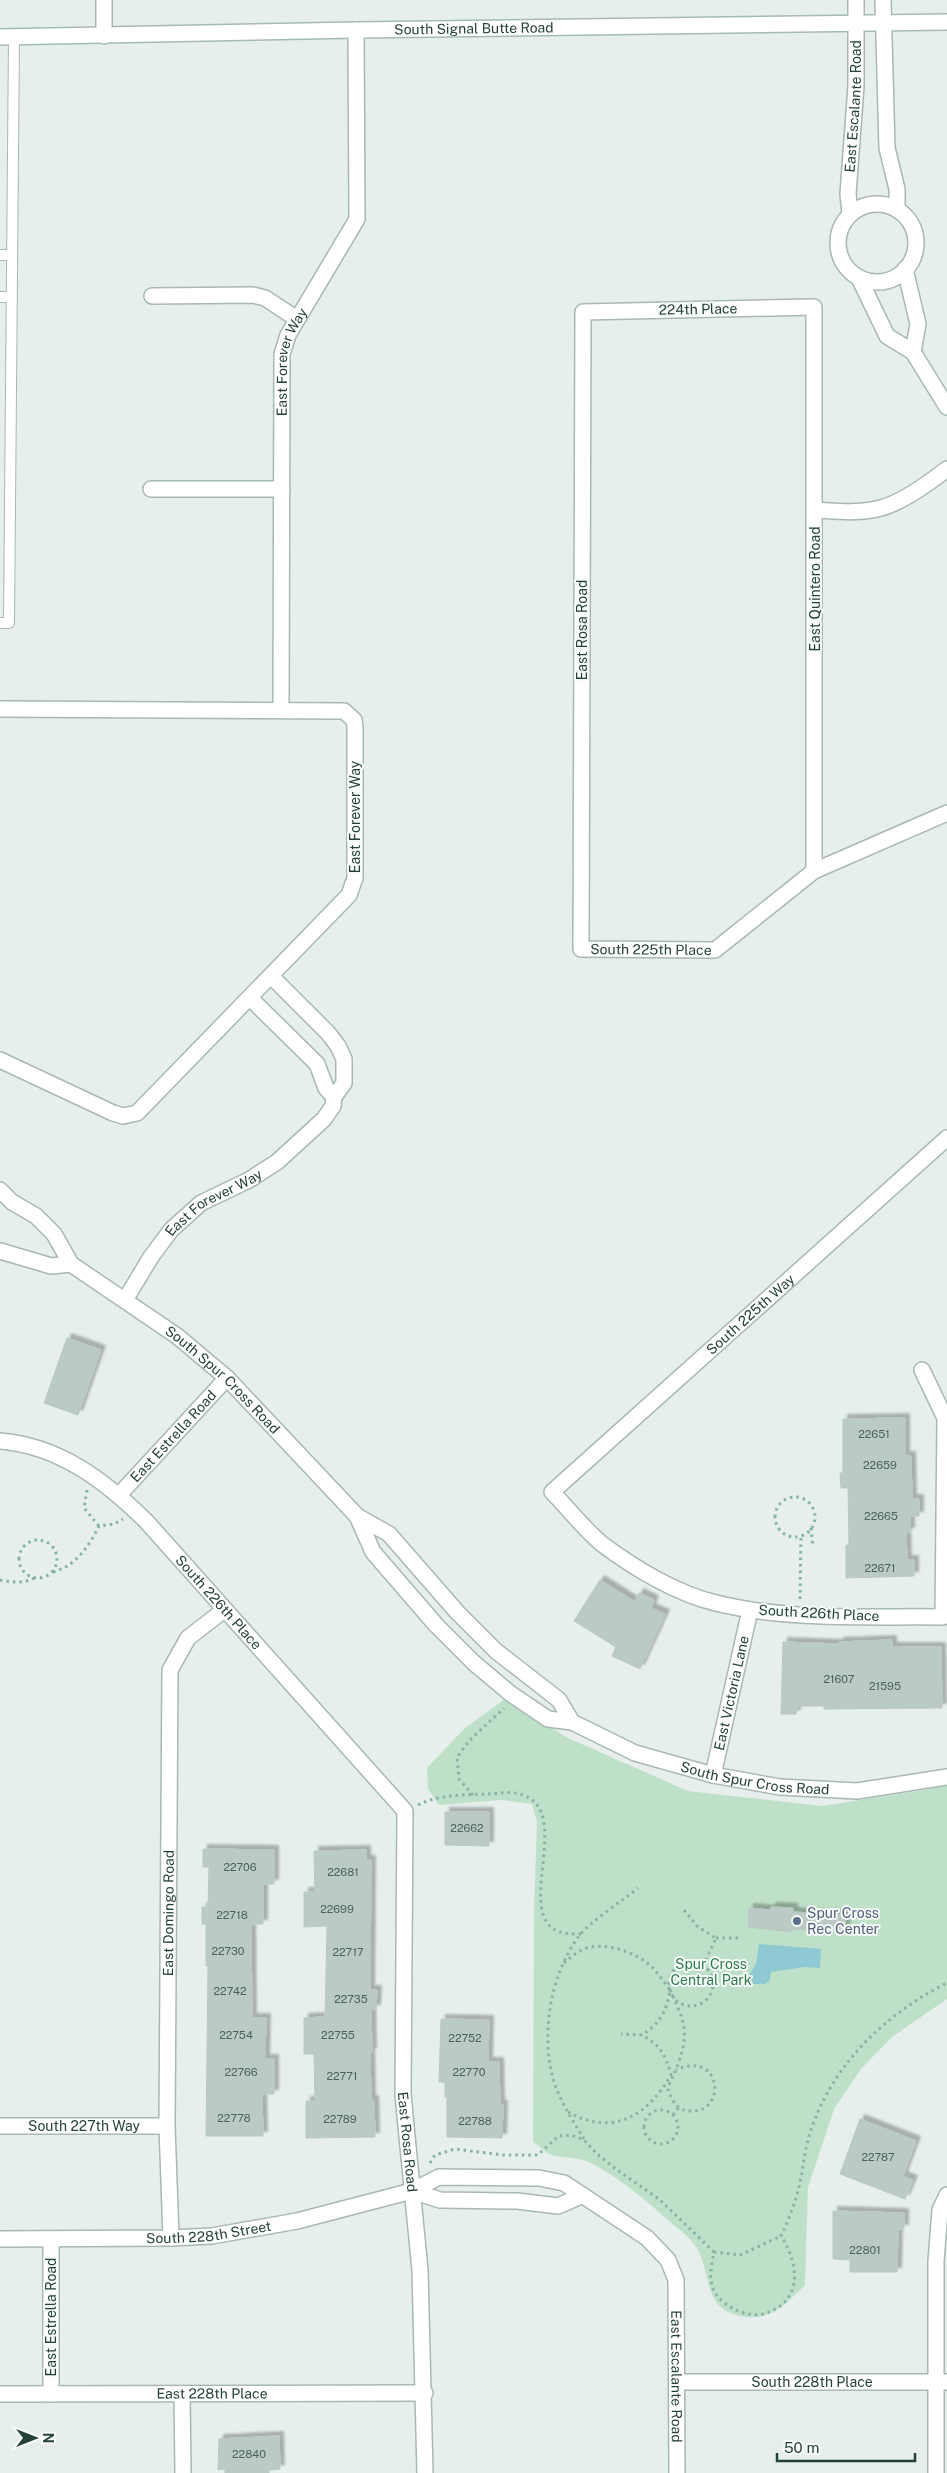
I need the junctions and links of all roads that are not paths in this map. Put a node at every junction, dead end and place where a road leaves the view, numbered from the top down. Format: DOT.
graph roads {
  1 [pos="104,0"];
  2 [pos="856,0"];
  3 [pos="883,0"];
  4 [pos="947,22"];
  5 [pos="856,23"];
  6 [pos="884,23"];
  7 [pos="356,30"];
  8 [pos="104,36"];
  9 [pos="7,37"];
  10 [pos="897,210"];
  11 [pos="850,214"];
  12 [pos="0,255"];
  13 [pos="12,255"];
  14 [pos="905,269"];
  15 [pos="859,278"];
  16 [pos="152,296"];
  17 [pos="0,297"];
  18 [pos="12,297"];
  19 [pos="814,307"];
  20 [pos="583,312"];
  21 [pos="297,319"];
  22 [pos="913,352"];
  23 [pos="947,407"];
  24 [pos="947,469"];
  25 [pos="151,489"];
  26 [pos="282,490"];
  27 [pos="815,510"];
  28 [pos="0,623"];
  29 [pos="0,708"];
  30 [pos="281,710"];
  31 [pos="947,813"];
  32 [pos="814,870"];
  33 [pos="581,949"];
  34 [pos="271,976"];
  35 [pos="250,998"];
  36 [pos="0,1060"];
  37 [pos="334,1097"];
  38 [pos="947,1138"];
  39 [pos="0,1190"];
  40 [pos="0,1251"];
  41 [pos="71,1264"];
  42 [pos="125,1300"];
  43 [pos="922,1370"];
  44 [pos="227,1378"];
  45 [pos="0,1441"];
  46 [pos="946,1491"];
  47 [pos="552,1492"];
  48 [pos="120,1496"];
  49 [pos="357,1516"];
  50 [pos="224,1610"];
  51 [pos="750,1610"];
  52 [pos="572,1722"];
  53 [pos="713,1775"];
  54 [pos="947,1777"];
  55 [pos="405,1811"];
  56 [pos="0,2126"];
  57 [pos="166,2126"];
  58 [pos="517,2177"];
  59 [pos="412,2192"];
  60 [pos="947,2195"];
  61 [pos="581,2196"];
  62 [pos="517,2202"];
  63 [pos="171,2238"];
  64 [pos="0,2240"];
  65 [pos="51,2240"];
  66 [pos="676,2280"];
  67 [pos="677,2382"];
  68 [pos="942,2382"];
  69 [pos="425,2393"];
  70 [pos="0,2394"];
  71 [pos="51,2394"];
  72 [pos="182,2394"];
  73 [pos="183,2473"];
  74 [pos="425,2473"];
  75 [pos="678,2473"];
  76 [pos="936,2473"];
  1 -- 8 [label="street"];
  2 -- 5 [label="street, East Escalante Road"];
  3 -- 6 [label="street, East Escalante Road"];
  4 -- 6 [label="street, South Signal Butte Road"];
  5 -- 6 [label="street, South Signal Butte Road"];
  5 -- 7 [label="street, South Signal Butte Road"];
  5 -- 11 [label="street, East Escalante Road"];
  6 -- 10 [label="street, East Escalante Road"];
  7 -- 8 [label="street, South Signal Butte Road"];
  7 -- 21 [label="street, East Forever Way"];
  8 -- 9 [label="street, South Signal Butte Road"];
  9 -- 13 [label="lane"];
  10 -- 11 [label="street"];
  10 -- 14 [label="street"];
  11 -- 15 [label="street"];
  12 -- 13 [label="lane"];
  13 -- 18 [label="lane"];
  14 -- 15 [label="street"];
  14 -- 22 [label="street"];
  15 -- 22 [label="street"];
  16 -- 21 [label="street"];
  17 -- 18 [label="lane"];
  18 -- 28 [label="lane"];
  19 -- 20 [label="street, 224th Place"];
  19 -- 27 [label="street, East Quintero Road"];
  20 -- 33 [label="street, East Rosa Road"];
  21 -- 26 [label="street, East Forever Way"];
  22 -- 23 [label="street"];
  24 -- 27 [label="street"];
  25 -- 26 [label="street"];
  26 -- 30 [label="street, East Forever Way"];
  27 -- 32 [label="street, East Quintero Road"];
  29 -- 30 [label="street"];
  30 -- 34 [label="street, East Forever Way"];
  31 -- 32 [label="street, South 225th Place"];
  32 -- 33 [label="street, South 225th Place"];
  34 -- 35 [label="street"];
  34 -- 37 [label="street, East Forever Way"];
  35 -- 36 [label="street"];
  35 -- 37 [label="street"];
  37 -- 42 [label="street, East Forever Way"];
  38 -- 47 [label="street, South 225th Way"];
  39 -- 41 [label="street, South Spur Cross Road"];
  40 -- 41 [label="street"];
  41 -- 42 [label="street, South Spur Cross Road"];
  42 -- 44 [label="street, South Spur Cross Road"];
  43 -- 46 [label="street"];
  44 -- 48 [label="street, East Estrella Road"];
  44 -- 49 [label="street, South Spur Cross Road"];
  45 -- 48 [label="street, South 226th Place"];
  46 -- 51 [label="street, South 226th Place"];
  47 -- 51 [label="street, South 226th Place"];
  48 -- 50 [label="street, South 226th Place"];
  49 -- 52 [label="street, South Spur Cross Road"];
  49 -- 52 [label="street, South Spur Cross Road"];
  50 -- 55 [label="street, South 226th Place"];
  50 -- 57 [label="street, East Domingo Road"];
  51 -- 53 [label="street, East Victoria Lane"];
  52 -- 53 [label="street, South Spur Cross Road"];
  53 -- 54 [label="street, South Spur Cross Road"];
  55 -- 59 [label="street, East Rosa Road"];
  56 -- 57 [label="street, South 227th Way"];
  57 -- 63 [label="street, East Domingo Road"];
  58 -- 59 [label="street, South 228th Street"];
  58 -- 61 [label="street, South 228th Street"];
  58 -- 62 [label="street"];
  59 -- 62 [label="street"];
  59 -- 63 [label="street, South 228th Street"];
  59 -- 69 [label="street, East Rosa Road"];
  60 -- 68 [label="street"];
  61 -- 62 [label="street"];
  61 -- 66 [label="street, South 228th Street"];
  63 -- 65 [label="street, South 228th Street"];
  64 -- 65 [label="street, South 228th Street"];
  65 -- 71 [label="street, East Estrella Road"];
  66 -- 67 [label="street, East Escalante Road"];
  67 -- 68 [label="street, South 228th Place"];
  67 -- 75 [label="street, East Escalante Road"];
  68 -- 76 [label="street"];
  69 -- 72 [label="street, East 228th Place"];
  69 -- 74 [label="street, East Rosa Road"];
  70 -- 71 [label="street, East 228th Place"];
  71 -- 72 [label="street, East 228th Place"];
  72 -- 73 [label="street"];
}
